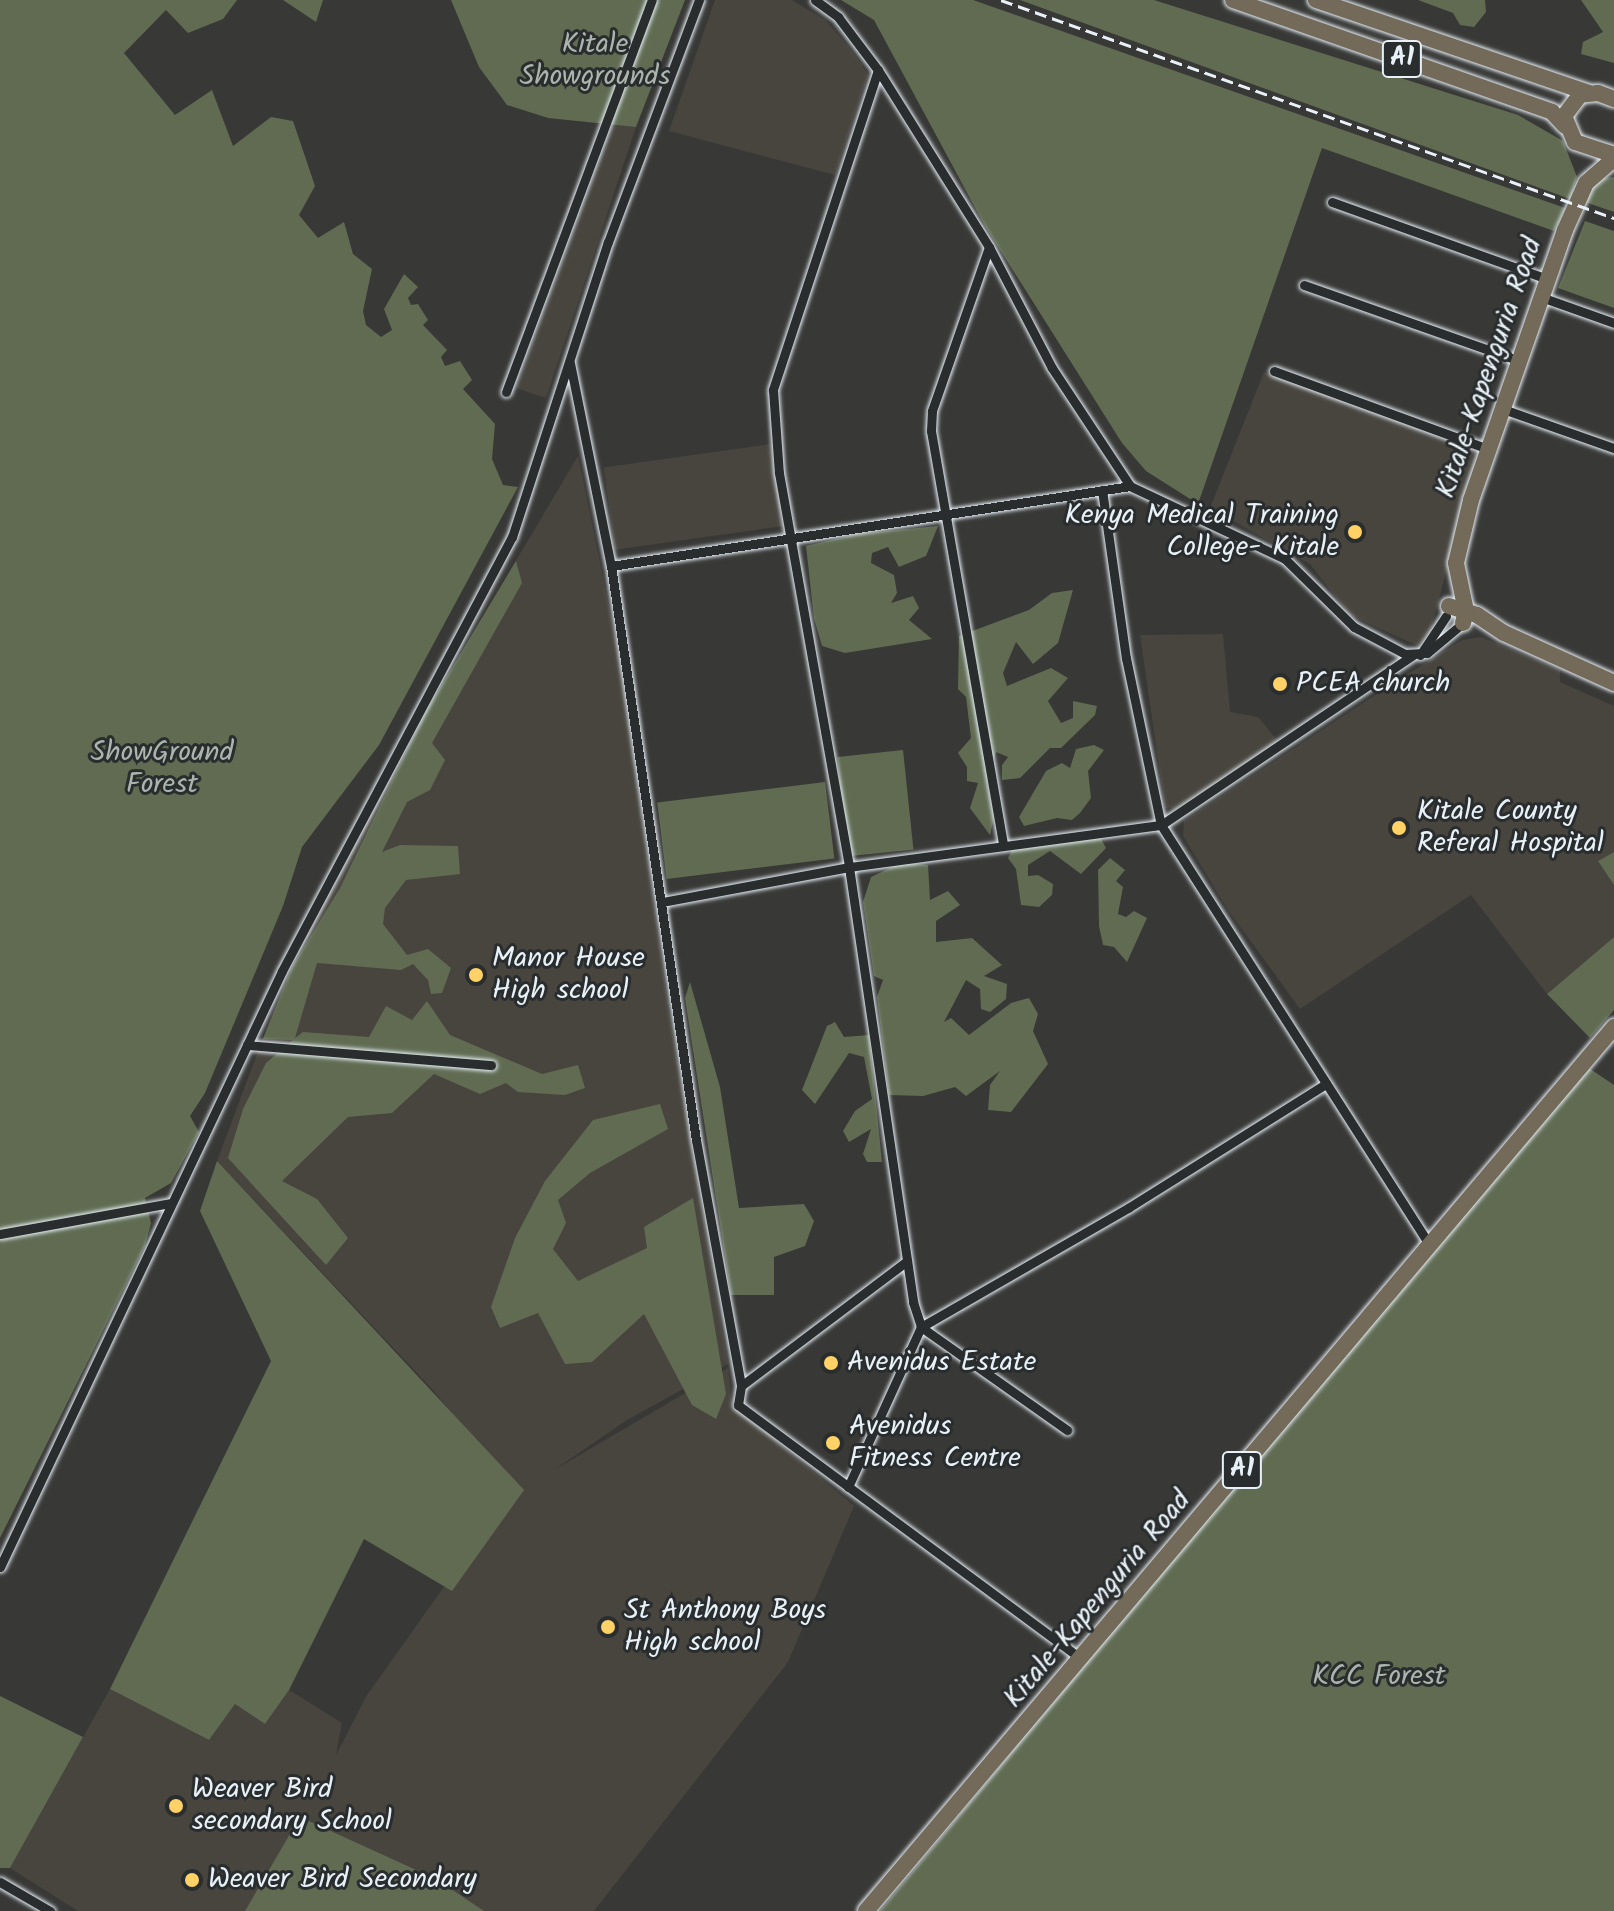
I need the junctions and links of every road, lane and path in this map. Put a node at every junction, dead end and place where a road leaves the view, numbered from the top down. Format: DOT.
graph roads {
  1 [pos="652,0"];
  2 [pos="699,0"];
  3 [pos="815,0"];
  4 [pos="1233,0"];
  5 [pos="1316,0"];
  6 [pos="878,70"];
  7 [pos="1589,93"];
  8 [pos="1614,99"];
  9 [pos="1565,126"];
  10 [pos="1575,142"];
  11 [pos="1614,157"];
  12 [pos="1586,183"];
  13 [pos="1332,202"];
  14 [pos="989,247"];
  15 [pos="1547,279"];
  16 [pos="1304,285"];
  17 [pos="1541,297"];
  18 [pos="1614,323"];
  19 [pos="1520,361"];
  20 [pos="569,362"];
  21 [pos="1274,371"];
  22 [pos="506,392"];
  23 [pos="1503,409"];
  24 [pos="1614,448"];
  25 [pos="1488,449"];
  26 [pos="1130,486"];
  27 [pos="1102,490"];
  28 [pos="947,515"];
  29 [pos="791,539"];
  30 [pos="611,566"];
  31 [pos="1456,573"];
  32 [pos="1447,611"];
  33 [pos="1464,617"];
  34 [pos="1417,655"];
  35 [pos="1614,683"];
  36 [pos="1161,825"];
  37 [pos="1003,843"];
  38 [pos="849,867"];
  39 [pos="662,902"];
  40 [pos="1614,1027"];
  41 [pos="247,1045"];
  42 [pos="491,1065"];
  43 [pos="1326,1084"];
  44 [pos="171,1203"];
  45 [pos="0,1234"];
  46 [pos="1430,1246"];
  47 [pos="907,1261"];
  48 [pos="921,1327"];
  49 [pos="741,1386"];
  50 [pos="1067,1430"];
  51 [pos="848,1487"];
  52 [pos="0,1567"];
  53 [pos="1080,1658"];
  54 [pos="0,1882"];
  55 [pos="50,1911"];
  56 [pos="866,1911"];
  1 -- 22 [label="street"];
  2 -- 20 [label="street"];
  3 -- 6 [label="street"];
  4 -- 9 [label="highway, A1"];
  5 -- 7 [label="highway, A1"];
  6 -- 14 [label="street"];
  6 -- 29 [label="street"];
  7 -- 8 [label="highway, A1"];
  7 -- 9 [label="highway"];
  9 -- 10 [label="highway, A1"];
  10 -- 11 [label="highway"];
  10 -- 12 [label="highway, A1"];
  11 -- 12 [label="highway, Kitale-Kapenguria Road"];
  12 -- 15 [label="highway, Kitale-Kapenguria Road"];
  13 -- 15 [label="street"];
  14 -- 26 [label="street"];
  14 -- 28 [label="street"];
  15 -- 17 [label="highway, Kitale-Kapenguria Road"];
  16 -- 19 [label="street"];
  17 -- 18 [label="street"];
  17 -- 19 [label="highway, Kitale-Kapenguria Road"];
  19 -- 23 [label="highway, Kitale-Kapenguria Road"];
  20 -- 30 [label="street"];
  20 -- 41 [label="street"];
  21 -- 25 [label="street"];
  23 -- 24 [label="street"];
  23 -- 25 [label="highway, Kitale-Kapenguria Road"];
  25 -- 31 [label="highway, Kitale-Kapenguria Road"];
  26 -- 27 [label="street"];
  26 -- 34 [label="street"];
  27 -- 28 [label="street"];
  27 -- 36 [label="street"];
  28 -- 29 [label="street"];
  28 -- 37 [label="street"];
  29 -- 30 [label="street"];
  29 -- 38 [label="street"];
  30 -- 39 [label="street"];
  31 -- 32 [label="highway, Kitale-Kapenguria Road"];
  31 -- 33 [label="highway, Kitale-Kapenguria Road"];
  32 -- 33 [label="highway"];
  32 -- 34 [label="street"];
  33 -- 34 [label="street"];
  33 -- 35 [label="highway"];
  34 -- 36 [label="street"];
  36 -- 37 [label="street"];
  36 -- 43 [label="street"];
  37 -- 38 [label="street"];
  38 -- 39 [label="street"];
  38 -- 47 [label="street"];
  39 -- 49 [label="street"];
  40 -- 46 [label="highway, Kitale-Kapenguria Road / A1"];
  41 -- 42 [label="street"];
  41 -- 44 [label="street"];
  43 -- 46 [label="street"];
  43 -- 48 [label="street"];
  44 -- 45 [label="street"];
  44 -- 52 [label="street"];
  46 -- 53 [label="highway, Kitale-Kapenguria Road / A1"];
  47 -- 48 [label="street"];
  47 -- 49 [label="street"];
  48 -- 50 [label="street"];
  48 -- 51 [label="street"];
  49 -- 51 [label="street"];
  51 -- 53 [label="street"];
  53 -- 56 [label="highway, Kitale-Kapenguria Road / A1"];
  54 -- 55 [label="street"];
}
